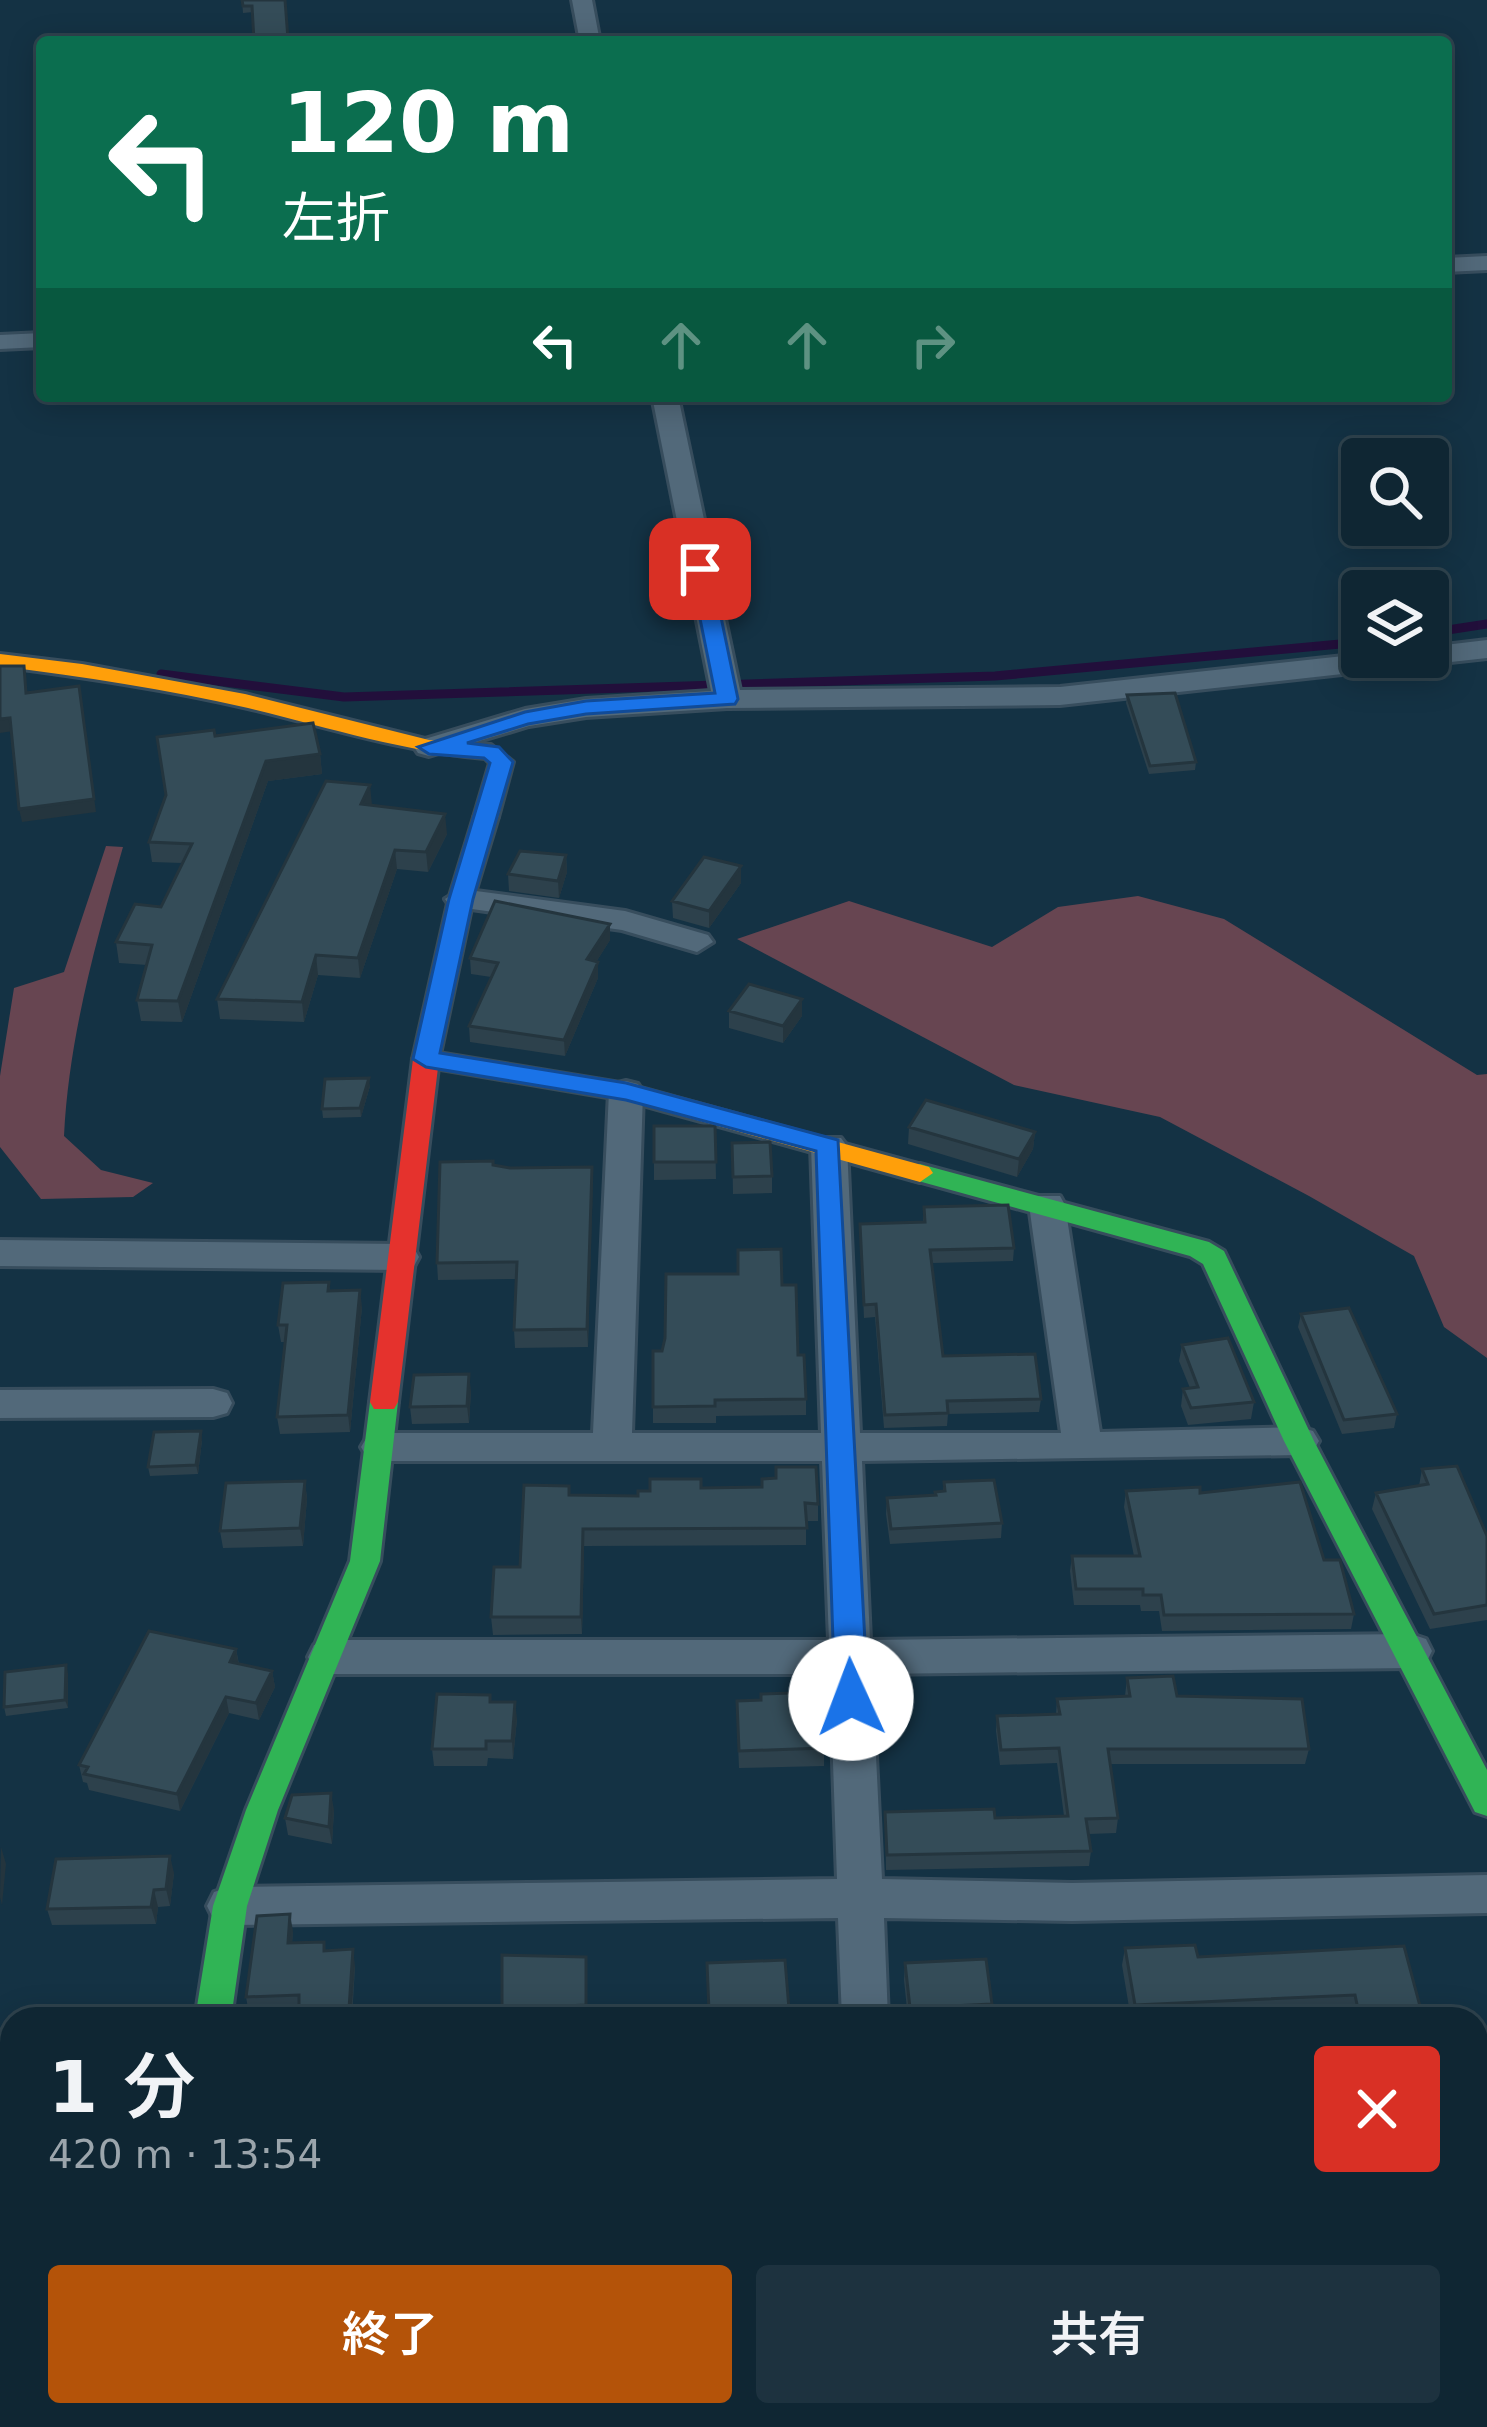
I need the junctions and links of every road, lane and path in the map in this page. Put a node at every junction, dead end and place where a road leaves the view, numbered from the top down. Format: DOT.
graph roads {
  1 [pos="581,0"];
  2 [pos="589,36"];
  3 [pos="1487,263"];
  4 [pos="1452,265"];
  5 [pos="36,340"];
  6 [pos="0,342"];
  7 [pos="666,402"];
  8 [pos="1487,649"];
  9 [pos="0,660"];
  10 [pos="727,699"];
  11 [pos="429,747"];
  12 [pos="461,899"];
  13 [pos="697,942"];
  14 [pos="426,1059"];
  15 [pos="626,1092"];
  16 [pos="829,1146"];
  17 [pos="1047,1205"];
  18 [pos="0,1253"];
  19 [pos="401,1257"];
  20 [pos="213,1403"];
  21 [pos="0,1404"];
  22 [pos="1299,1441"];
  23 [pos="381,1447"];
  24 [pos="612,1448"];
  25 [pos="844,1448"];
  26 [pos="1083,1448"];
  27 [pos="1411,1651"];
  28 [pos="328,1657"];
  29 [pos="850,1658"];
  30 [pos="1487,1802"];
  31 [pos="1487,1894"];
  32 [pos="860,1898"];
  33 [pos="230,1906"];
  34 [pos="215,2007"];
  35 [pos="865,2007"];
  1 -- 2 [label="street"];
  3 -- 4 [label="street"];
  5 -- 6 [label="street"];
  7 -- 10 [label="street"];
  8 -- 10 [label="street"];
  9 -- 11 [label="street"];
  10 -- 11 [label="street"];
  11 -- 12 [label="street"];
  12 -- 13 [label="street"];
  12 -- 14 [label="street"];
  14 -- 15 [label="street"];
  14 -- 19 [label="street"];
  15 -- 16 [label="street"];
  15 -- 24 [label="street"];
  16 -- 17 [label="street"];
  16 -- 25 [label="street"];
  17 -- 22 [label="street"];
  17 -- 26 [label="street"];
  18 -- 19 [label="street"];
  19 -- 23 [label="street"];
  20 -- 21 [label="street"];
  22 -- 26 [label="street"];
  22 -- 27 [label="street"];
  23 -- 24 [label="street"];
  23 -- 28 [label="street"];
  24 -- 25 [label="street"];
  25 -- 26 [label="street"];
  25 -- 29 [label="street"];
  27 -- 29 [label="street"];
  27 -- 30 [label="street"];
  28 -- 29 [label="street"];
  28 -- 33 [label="street"];
  29 -- 32 [label="street"];
  31 -- 32 [label="street"];
  32 -- 33 [label="street"];
  32 -- 35 [label="street"];
  33 -- 34 [label="street"];
}
